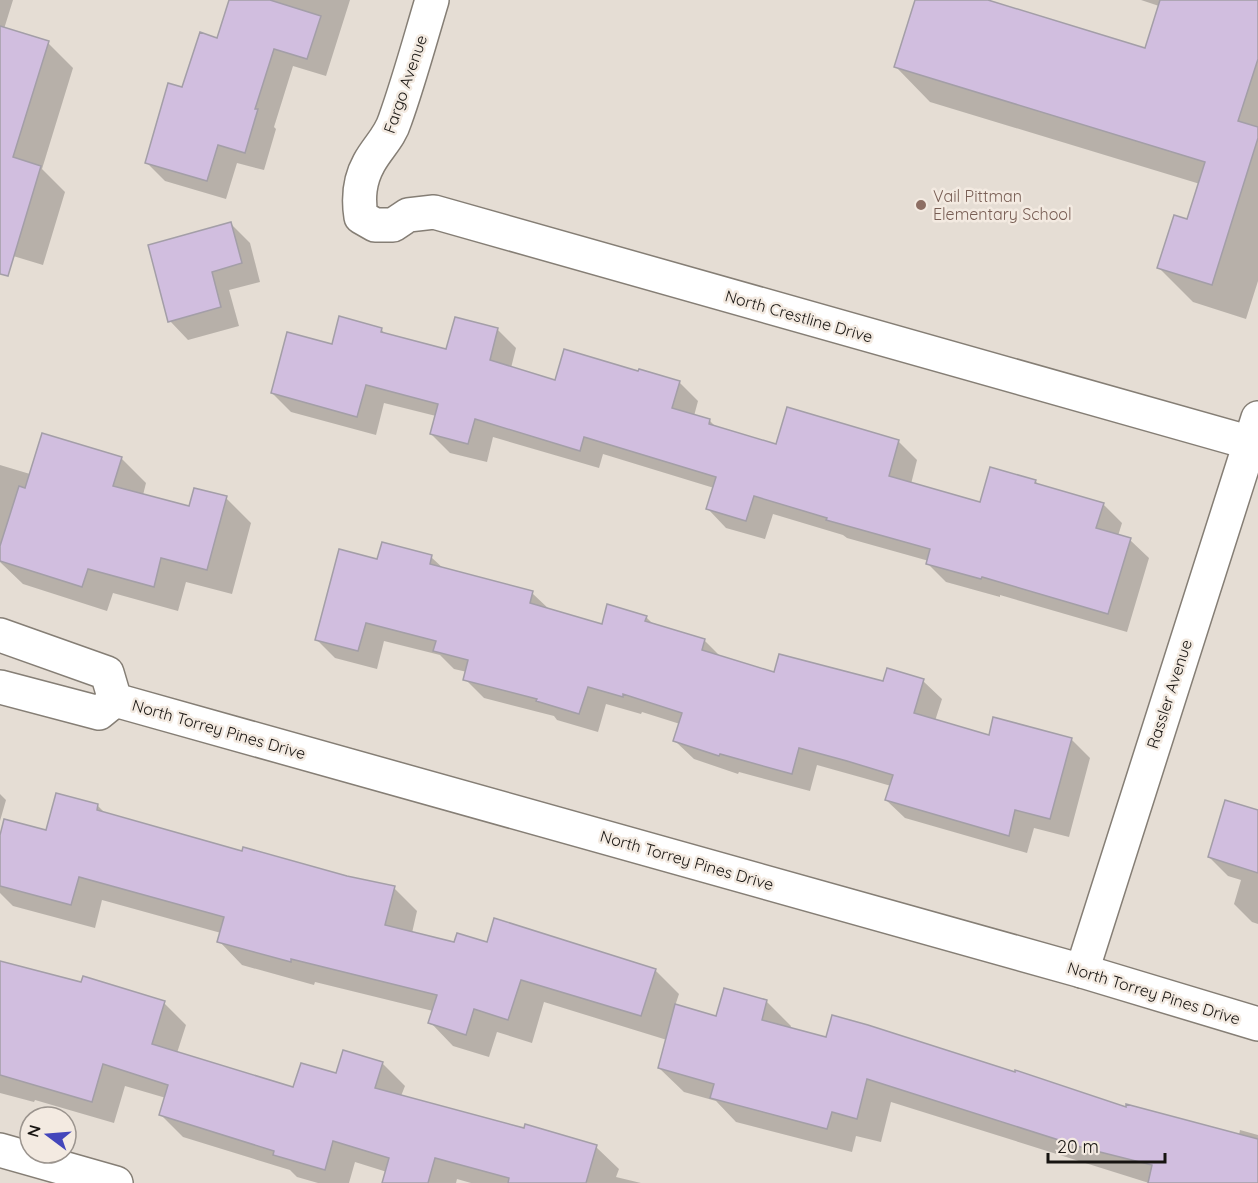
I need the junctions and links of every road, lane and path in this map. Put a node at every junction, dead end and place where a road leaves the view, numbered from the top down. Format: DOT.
graph roads {
  1 [pos="432,0"];
  2 [pos="358,198"];
  3 [pos="1255,435"];
  4 [pos="0,635"];
  5 [pos="0,687"];
  6 [pos="114,700"];
  7 [pos="1082,971"];
  8 [pos="1258,1024"];
  9 [pos="0,1150"];
  10 [pos="116,1183"];
  1 -- 2 [label="street, Fargo Avenue"];
  2 -- 3 [label="street, North Crestline Drive"];
  3 -- 7 [label="street, Rassler Avenue"];
  4 -- 6 [label="street, North Torrey Pines Drive"];
  5 -- 6 [label="street, North Torrey Pines Drive"];
  6 -- 7 [label="street, North Torrey Pines Drive"];
  7 -- 8 [label="street, North Torrey Pines Drive"];
  9 -- 10 [label="street"];
}
